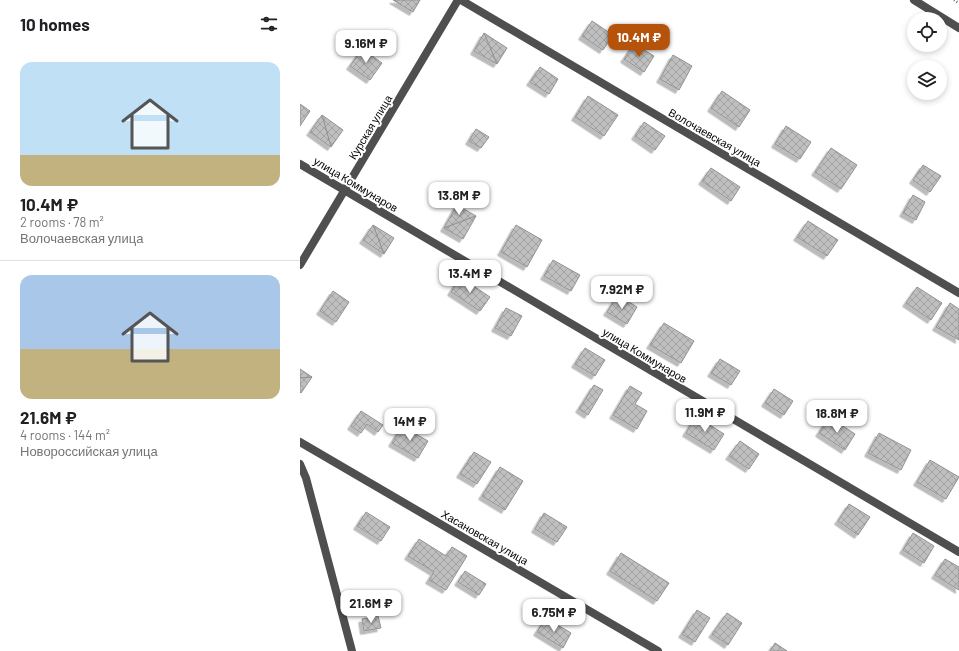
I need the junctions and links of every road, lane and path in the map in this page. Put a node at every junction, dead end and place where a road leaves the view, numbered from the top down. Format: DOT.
graph roads {
  1 [pos="459,0"];
  2 [pos="914,0"];
  3 [pos="954,0"];
  4 [pos="959,3"];
  5 [pos="959,28"];
  6 [pos="300,164"];
  7 [pos="345,190"];
  8 [pos="300,265"];
  9 [pos="959,293"];
  10 [pos="300,442"];
  11 [pos="300,464"];
  12 [pos="959,552"];
  13 [pos="352,651"];
  14 [pos="657,651"];
  1 -- 7 [label="street, Курская улица"];
  1 -- 9 [label="street, Волочаевская улица"];
  2 -- 5 [label="street"];
  3 -- 4 [label="path"];
  6 -- 7 [label="street, улица Коммунаров"];
  7 -- 8 [label="street, Курская улица"];
  7 -- 12 [label="street, улица Коммунаров"];
  10 -- 14 [label="street, Хасановская улица"];
  11 -- 13 [label="street"];
}
